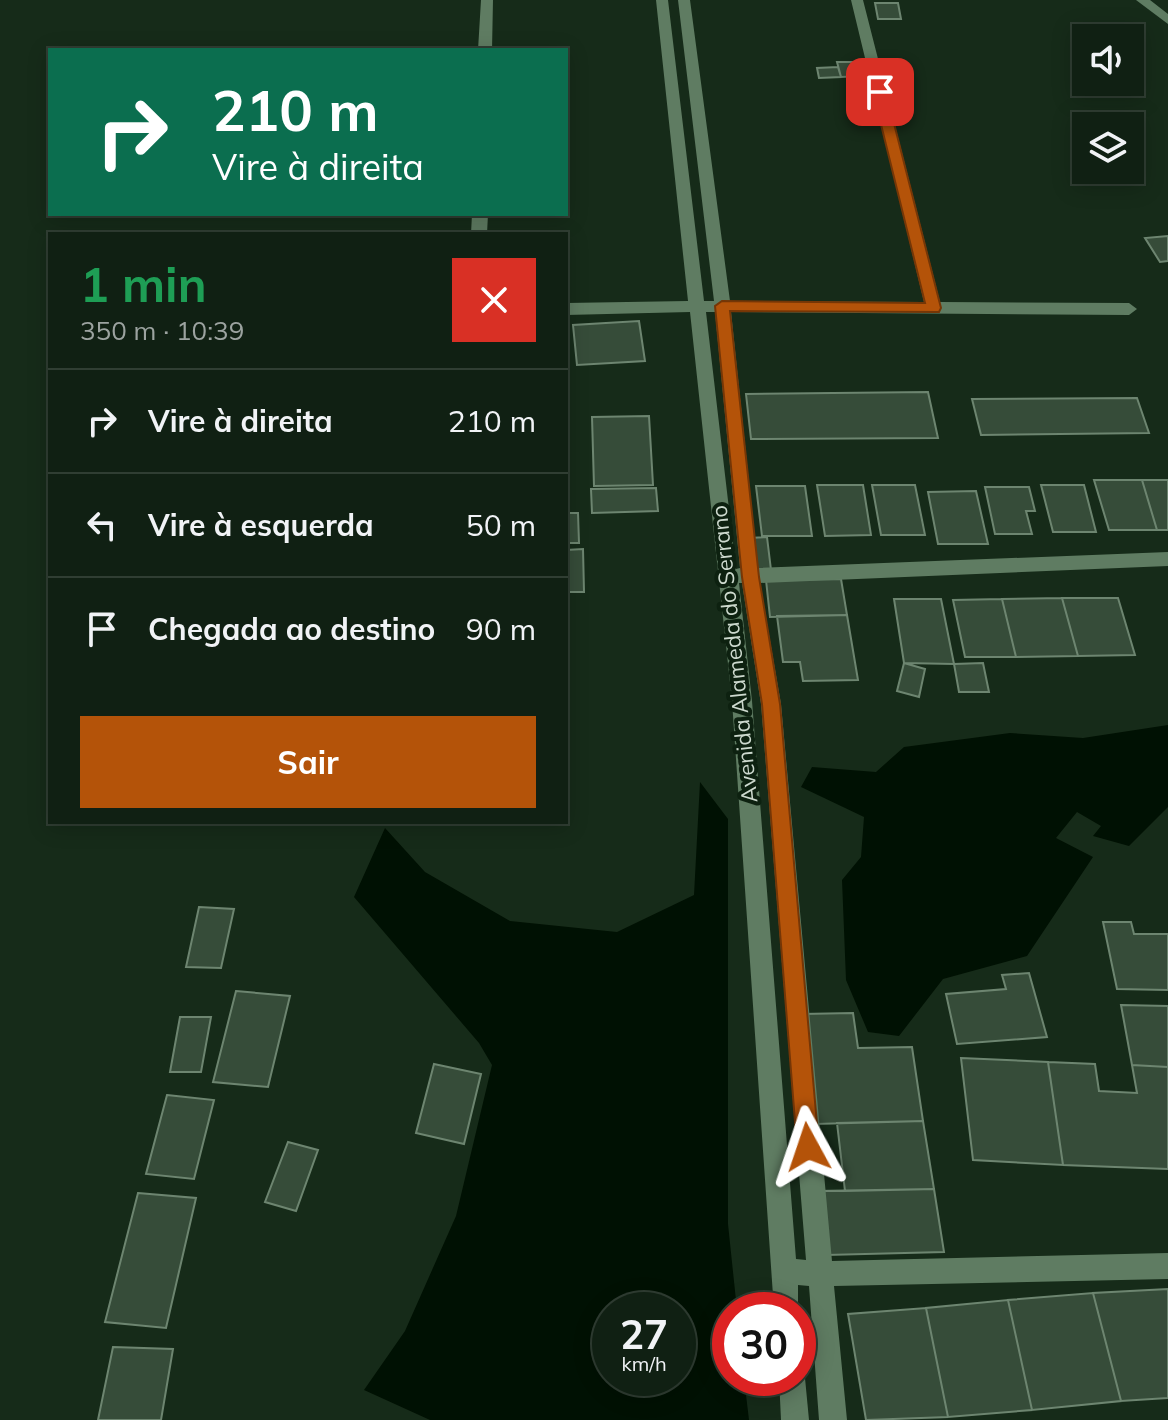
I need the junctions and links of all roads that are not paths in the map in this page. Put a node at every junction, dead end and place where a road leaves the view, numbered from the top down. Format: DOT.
graph roads {
  1 [pos="487,0"];
  2 [pos="662,0"];
  3 [pos="684,0"];
  4 [pos="857,0"];
  5 [pos="1142,0"];
  6 [pos="1168,20"];
  7 [pos="485,48"];
  8 [pos="722,306"];
  9 [pos="697,307"];
  10 [pos="933,308"];
  11 [pos="568,309"];
  12 [pos="1129,309"];
  13 [pos="1168,559"];
  14 [pos="727,575"];
  15 [pos="750,577"];
  16 [pos="1168,1266"];
  17 [pos="784,1271"];
  18 [pos="819,1274"];
  19 [pos="786,1292"];
  20 [pos="793,1396"];
  21 [pos="795,1420"];
  22 [pos="833,1420"];
  1 -- 7 [label="street"];
  2 -- 9 [label="street, Avenida Alameda do Serrano"];
  3 -- 8 [label="street, Avenida Alameda do Serrano"];
  4 -- 10 [label="street"];
  5 -- 6 [label="street"];
  8 -- 9 [label="street"];
  8 -- 10 [label="street"];
  8 -- 15 [label="street, Avenida Alameda do Serrano"];
  9 -- 11 [label="street"];
  9 -- 14 [label="street, Avenida Alameda do Serrano"];
  10 -- 12 [label="street"];
  13 -- 15 [label="street"];
  14 -- 15 [label="street"];
  14 -- 17 [label="street, Avenida Alameda do Serrano"];
  15 -- 18 [label="street, Avenida Alameda do Serrano"];
  16 -- 18 [label="street"];
  17 -- 18 [label="street"];
  17 -- 19 [label="street, Avenida Alameda do Serrano"];
  18 -- 22 [label="street, Avenida Alameda do Serrano"];
  20 -- 21 [label="street"];
}
